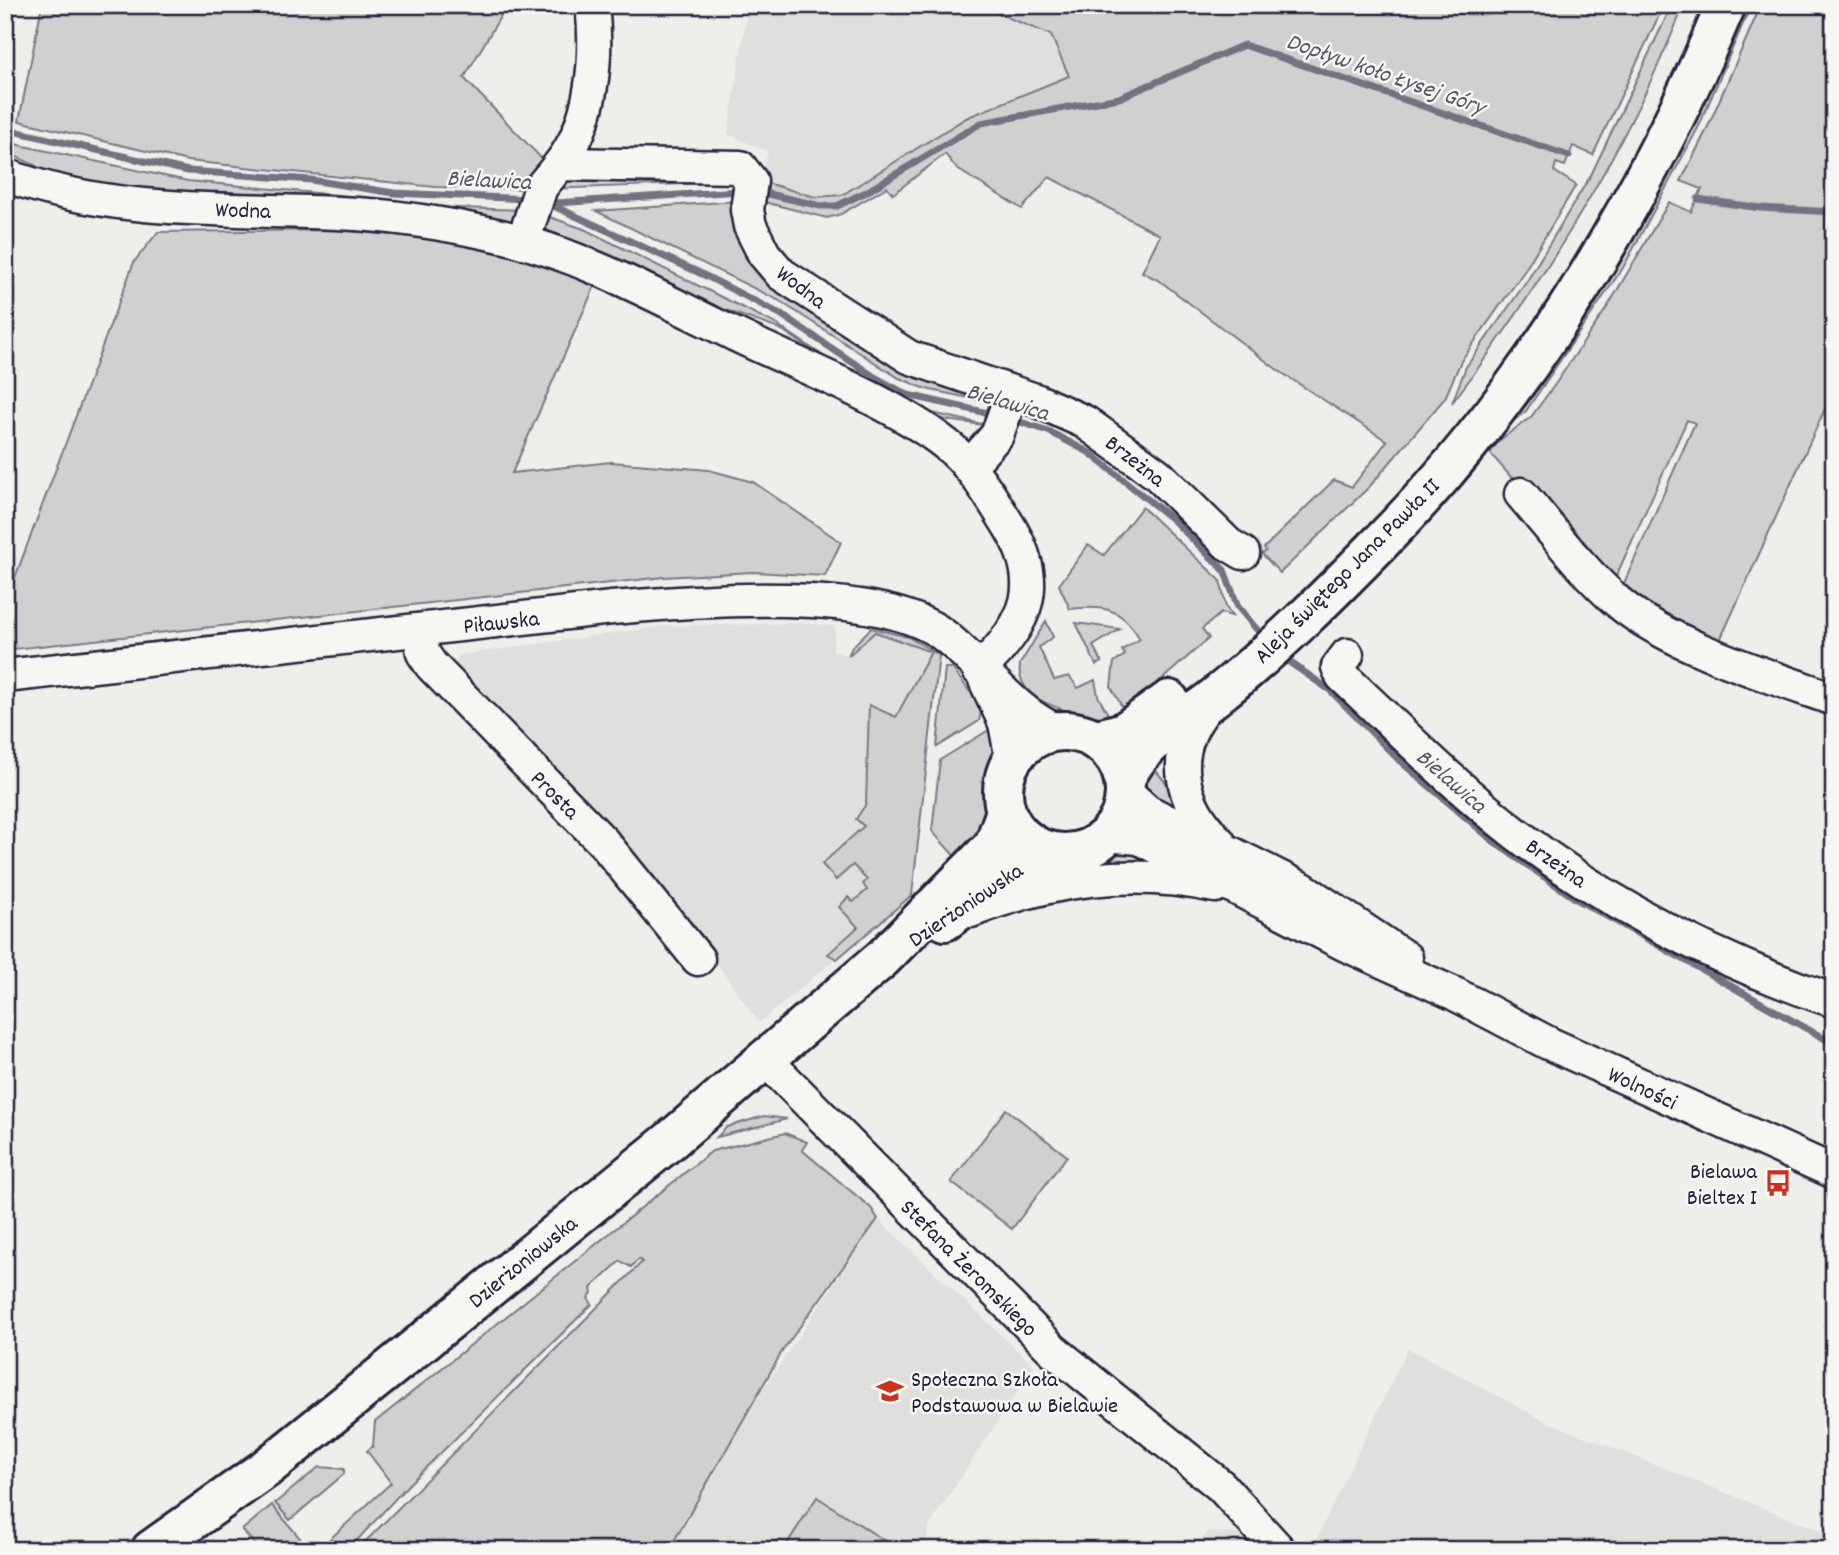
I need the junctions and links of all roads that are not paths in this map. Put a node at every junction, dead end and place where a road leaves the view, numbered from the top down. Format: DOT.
graph roads {
  1 [pos="592,5"];
  2 [pos="1698,5"];
  3 [pos="1726,5"];
  4 [pos="560,164"];
  5 [pos="5,175"];
  6 [pos="523,242"];
  7 [pos="1006,409"];
  8 [pos="969,467"];
  9 [pos="1521,494"];
  10 [pos="1243,553"];
  11 [pos="1281,622"];
  12 [pos="419,630"];
  13 [pos="1249,650"];
  14 [pos="1348,655"];
  15 [pos="979,670"];
  16 [pos="5,676"];
  17 [pos="1214,698"];
  18 [pos="1834,699"];
  19 [pos="1078,736"];
  20 [pos="1012,760"];
  21 [pos="1124,786"];
  22 [pos="1006,811"];
  23 [pos="1107,835"];
  24 [pos="1227,851"];
  25 [pos="1048,852"];
  26 [pos="1247,894"];
  27 [pos="945,922"];
  28 [pos="698,958"];
  29 [pos="883,958"];
  30 [pos="1455,995"];
  31 [pos="1834,1001"];
  32 [pos="763,1058"];
  33 [pos="1834,1172"];
  34 [pos="151,1550"];
  35 [pos="1279,1550"];
  1 -- 4 [label="street"];
  2 -- 11 [label="main road, Aleja świętego Jana Pawła II"];
  3 -- 11 [label="main road, Aleja świętego Jana Pawła II"];
  4 -- 6 [label="street"];
  4 -- 7 [label="street, Wodna"];
  5 -- 6 [label="street, Wodna"];
  6 -- 8 [label="street, Wodna"];
  7 -- 8 [label="street"];
  7 -- 10 [label="street, Brzeżna"];
  8 -- 15 [label="street, Wodna"];
  9 -- 18 [label="street"];
  11 -- 13 [label="main road, Aleja świętego Jana Pawła II"];
  12 -- 15 [label="street, Piławska"];
  12 -- 16 [label="street, Piławska"];
  12 -- 28 [label="street, Prosta"];
  13 -- 17 [label="main road, Aleja świętego Jana Pawła II"];
  13 -- 19 [label="main road, Aleja świętego Jana Pawła II"];
  14 -- 31 [label="street, Brzeżna"];
  15 -- 19 [label="street, Piławska"];
  15 -- 20 [label="street, Piławska"];
  17 -- 21 [label="main road, Aleja świętego Jana Pawła II"];
  17 -- 24 [label="street"];
  19 -- 20 [label="main road"];
  19 -- 21 [label="main road"];
  20 -- 22 [label="main road"];
  21 -- 23 [label="main road"];
  21 -- 24 [label="street, Wolności"];
  22 -- 25 [label="main road"];
  22 -- 29 [label="main road, Dzierżoniowska"];
  23 -- 25 [label="main road"];
  23 -- 26 [label="street, Wolności"];
  24 -- 30 [label="street, Wolności"];
  25 -- 27 [label="main road, Dzierżoniowska"];
  26 -- 27 [label="street"];
  26 -- 30 [label="street, Wolności"];
  27 -- 29 [label="main road, Dzierżoniowska"];
  29 -- 32 [label="main road, Dzierżoniowska"];
  30 -- 33 [label="street, Wolności"];
  32 -- 34 [label="main road, Dzierżoniowska"];
  32 -- 35 [label="street, Stefana Żeromskiego"];
}
